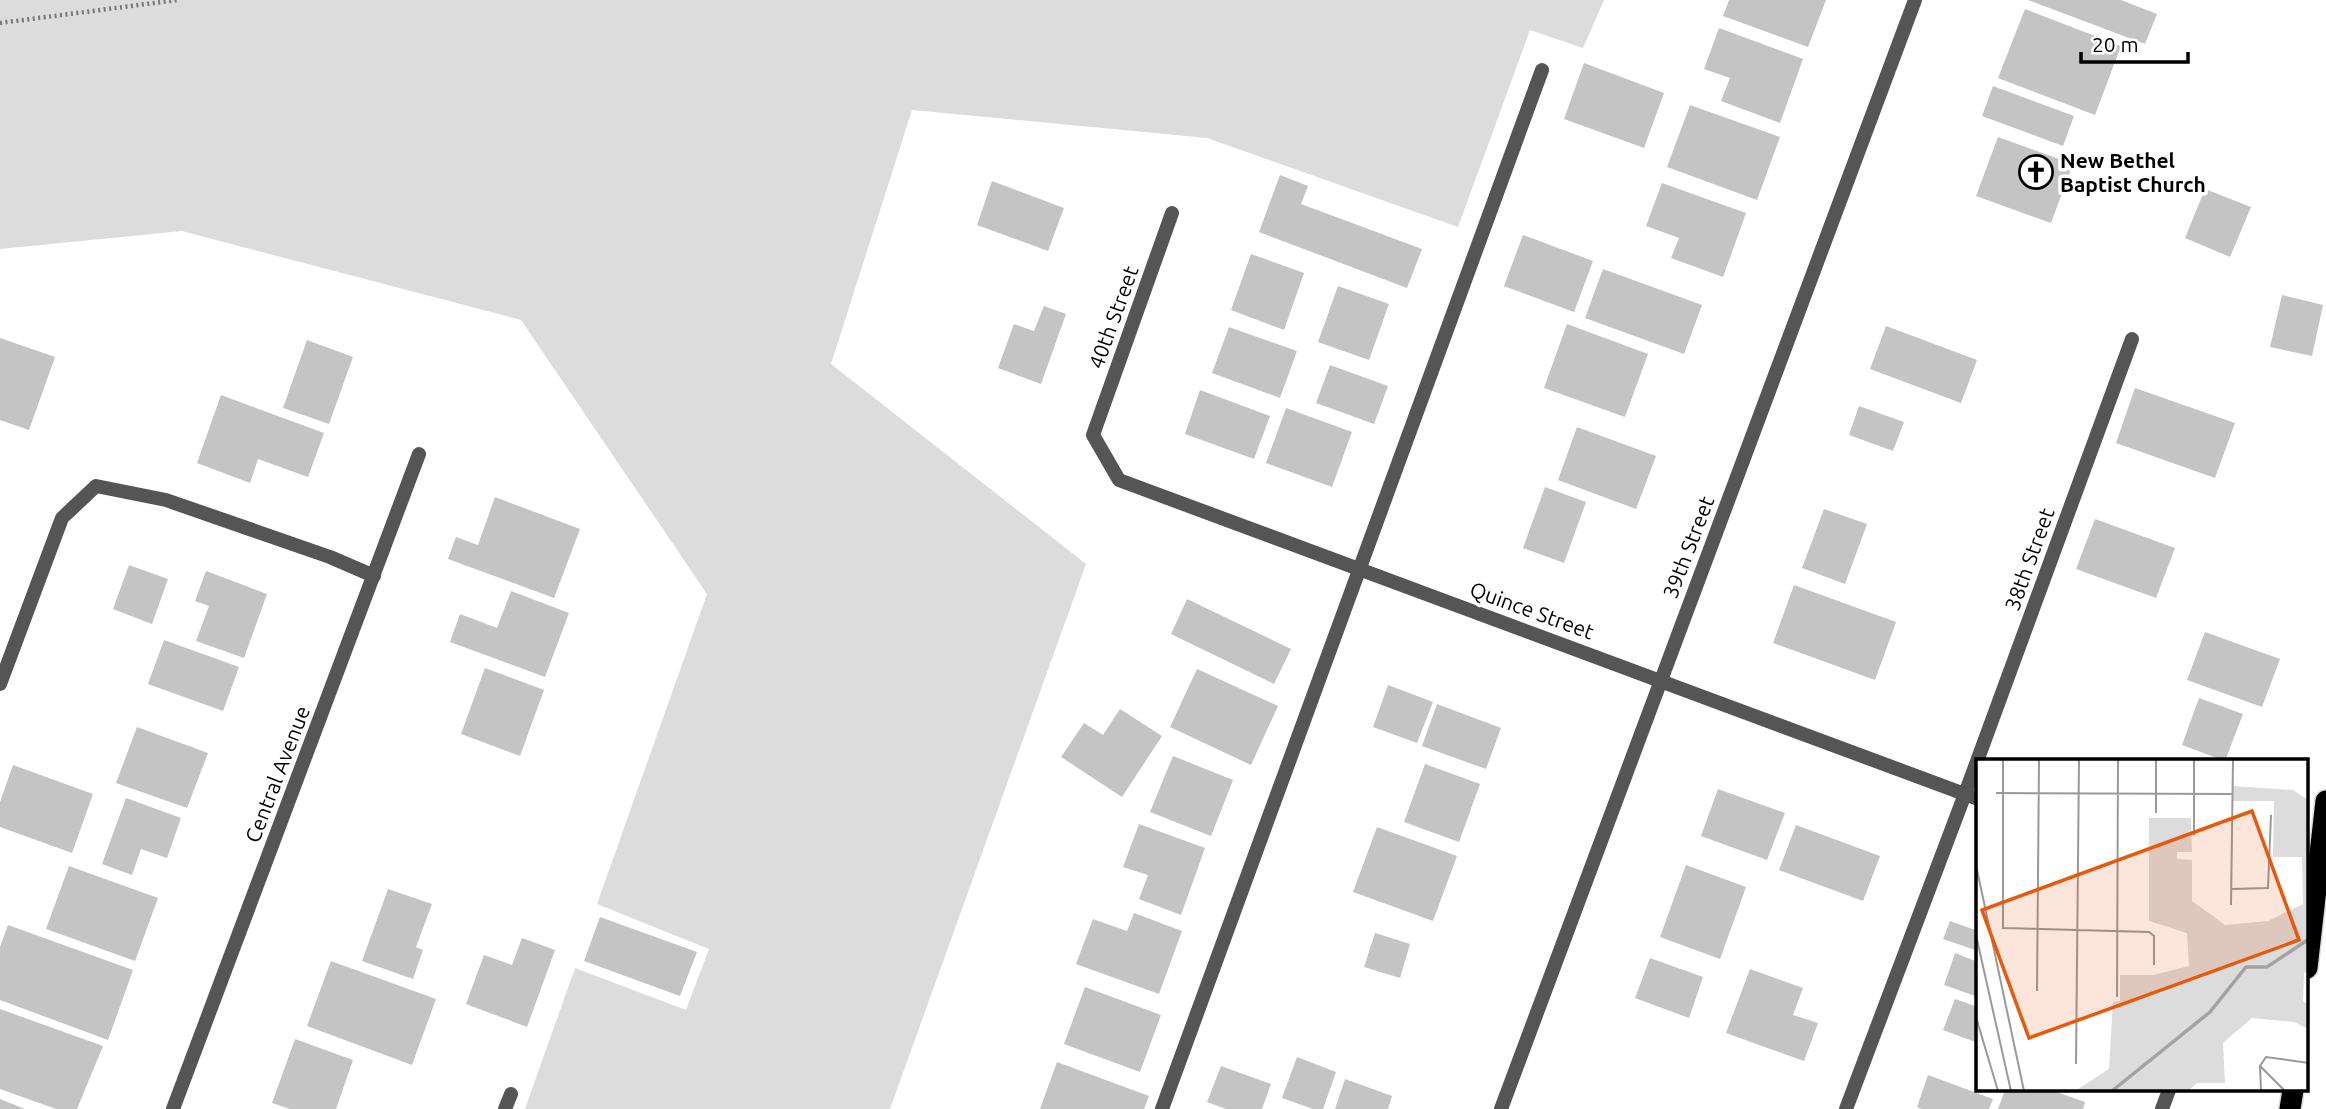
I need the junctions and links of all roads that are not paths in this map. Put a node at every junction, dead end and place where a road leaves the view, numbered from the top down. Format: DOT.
graph roads {
  1 [pos="1915,0"];
  2 [pos="1542,70"];
  3 [pos="1172,213"];
  4 [pos="2132,339"];
  5 [pos="1093,435"];
  6 [pos="419,454"];
  7 [pos="1360,569"];
  8 [pos="374,576"];
  9 [pos="1660,680"];
  10 [pos="0,684"];
  11 [pos="1984,759"];
  12 [pos="1971,796"];
  13 [pos="2326,801"];
  14 [pos="2308,959"];
  15 [pos="2168,1092"];
  16 [pos="511,1094"];
  17 [pos="173,1109"];
  18 [pos="505,1109"];
  19 [pos="1162,1109"];
  20 [pos="1501,1109"];
  21 [pos="1846,1109"];
  22 [pos="2162,1109"];
  1 -- 9 [label="street, 39th Street"];
  2 -- 7 [label="street"];
  3 -- 5 [label="street, 40th Street"];
  4 -- 11 [label="street, 38th Street"];
  5 -- 7 [label="street, Quince Street"];
  6 -- 8 [label="street, Central Avenue"];
  7 -- 9 [label="street, Quince Street"];
  7 -- 19 [label="street"];
  8 -- 10 [label="street"];
  8 -- 17 [label="street, Central Avenue"];
  9 -- 12 [label="street, Quince Street"];
  9 -- 20 [label="street, 39th Street"];
  12 -- 21 [label="street, 38th Street"];
  13 -- 14 [label="highway"];
  15 -- 22 [label="street"];
  16 -- 18 [label="street"];
}
